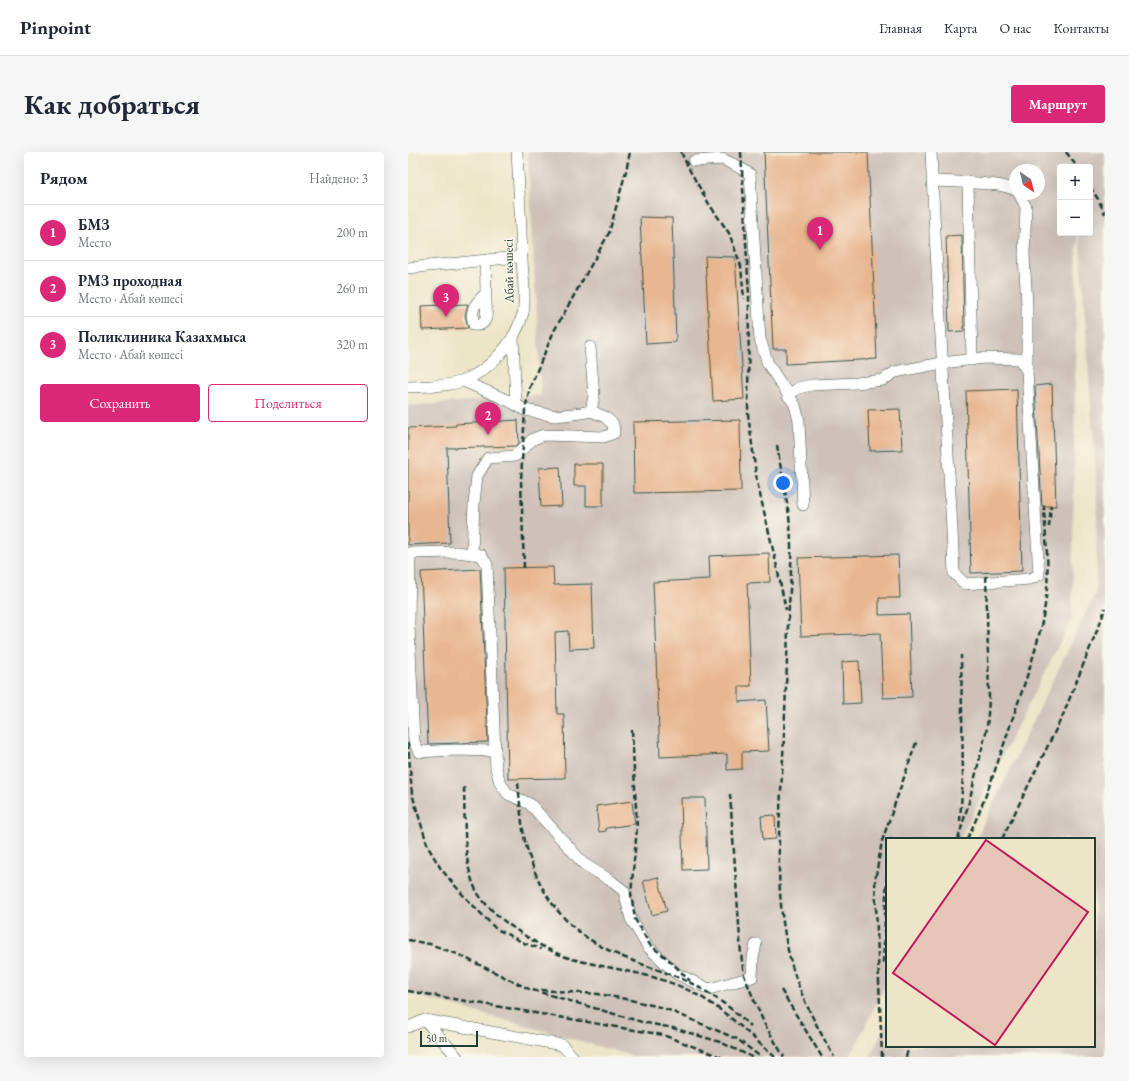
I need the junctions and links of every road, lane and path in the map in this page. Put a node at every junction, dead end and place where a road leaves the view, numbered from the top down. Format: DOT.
graph roads {
  1 [pos="510,152"];
  2 [pos="517,152"];
  3 [pos="931,152"];
  4 [pos="694,161"];
  5 [pos="932,181"];
  6 [pos="968,183"];
  7 [pos="1009,187"];
  8 [pos="1022,200"];
  9 [pos="516,257"];
  10 [pos="488,260"];
  11 [pos="408,268"];
  12 [pos="486,293"];
  13 [pos="513,337"];
  14 [pos="590,347"];
  15 [pos="972,360"];
  16 [pos="942,364"];
  17 [pos="1027,372"];
  18 [pos="408,381"];
  19 [pos="462,381"];
  20 [pos="408,387"];
  21 [pos="788,396"];
  22 [pos="516,405"];
  23 [pos="591,411"];
  24 [pos="803,505"];
  25 [pos="409,553"];
  26 [pos="472,554"];
  27 [pos="495,751"];
  28 [pos="756,944"];
  29 [pos="425,1020"];
  30 [pos="408,1027"];
  31 [pos="456,1057"];
  32 [pos="573,1057"];
  1 -- 9 [label="street, Абай көшесі"];
  2 -- 13 [label="street, Абай көшесі"];
  3 -- 5 [label="street"];
  4 -- 21 [label="street"];
  5 -- 6 [label="street"];
  5 -- 16 [label="street"];
  6 -- 7 [label="street"];
  6 -- 15 [label="street"];
  8 -- 17 [label="street"];
  9 -- 10 [label="street"];
  9 -- 18 [label="street, Абай көшесі"];
  10 -- 11 [label="street"];
  10 -- 12 [label="street"];
  13 -- 19 [label="street, Абай көшесі"];
  13 -- 22 [label="street"];
  14 -- 23 [label="street"];
  15 -- 16 [label="street"];
  15 -- 17 [label="street"];
  16 -- 17 [label="street"];
  16 -- 21 [label="street"];
  19 -- 20 [label="street, Абай көшесі"];
  19 -- 22 [label="street"];
  21 -- 24 [label="street"];
  22 -- 23 [label="street"];
  23 -- 26 [label="street"];
  25 -- 26 [label="street"];
  25 -- 27 [label="street"];
  26 -- 27 [label="street"];
  27 -- 28 [label="street"];
  29 -- 30 [label="street"];
  29 -- 31 [label="street"];
  29 -- 32 [label="street"];
}
